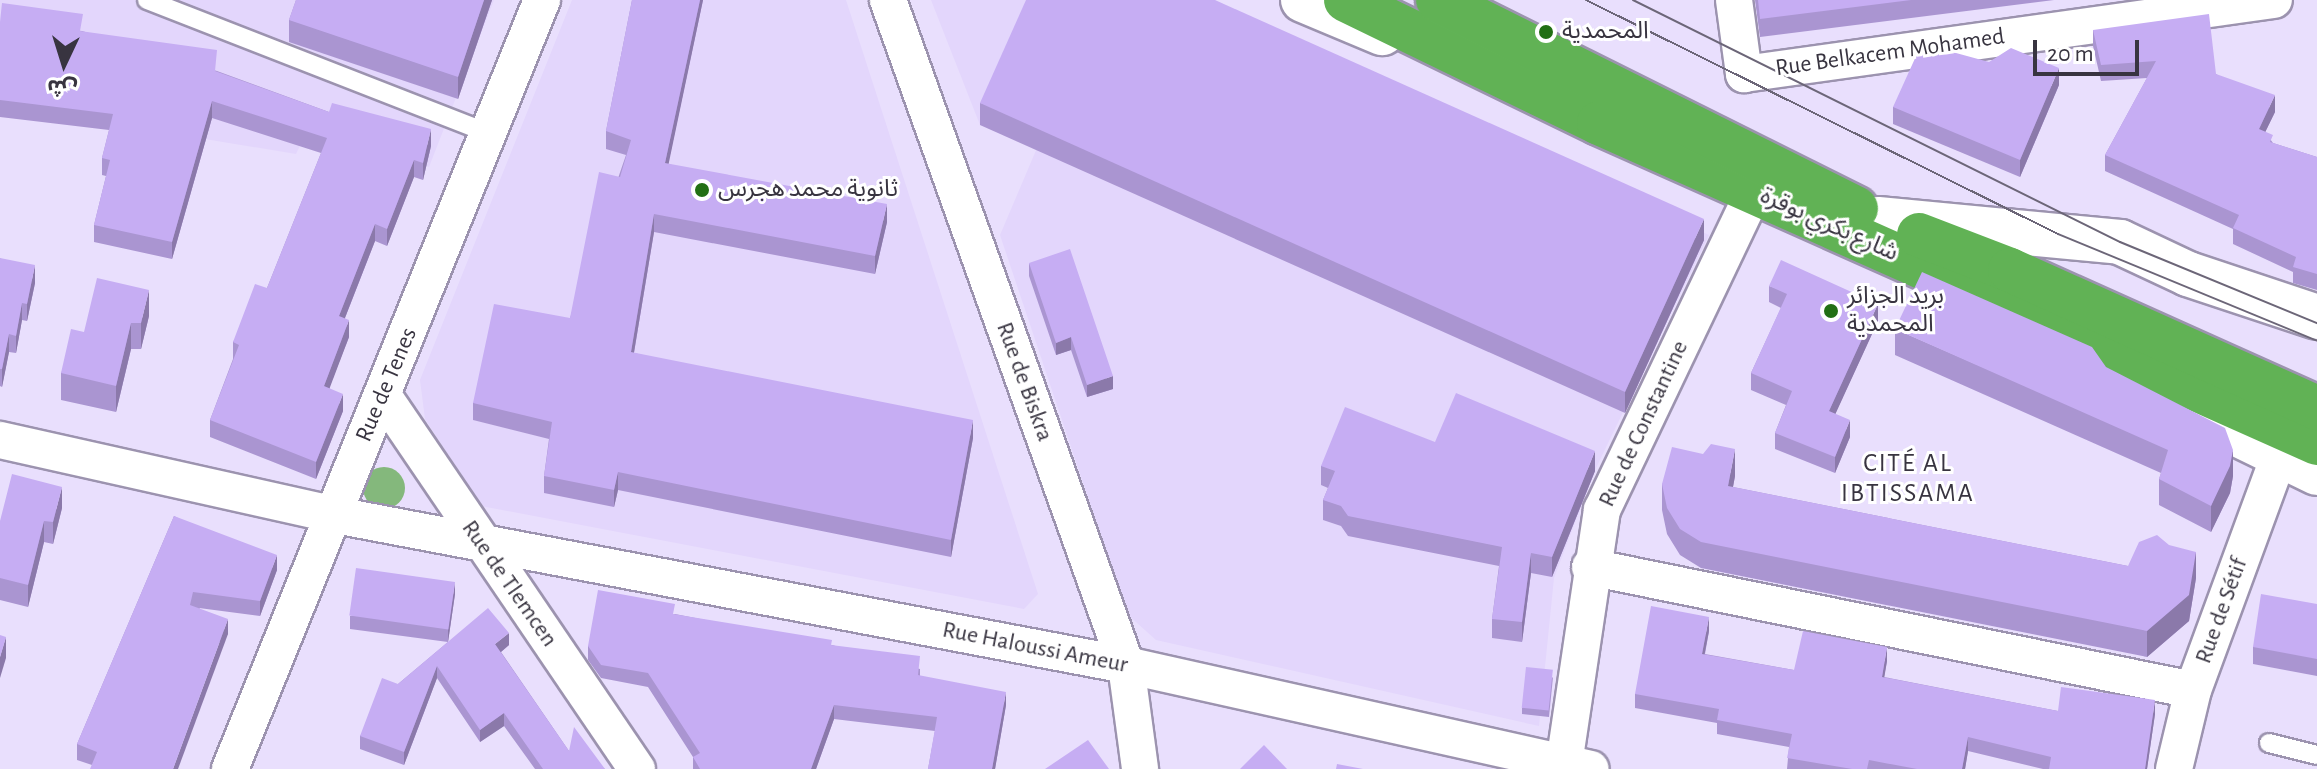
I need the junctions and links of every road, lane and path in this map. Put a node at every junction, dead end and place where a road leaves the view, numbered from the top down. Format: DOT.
graph roads {
  1 [pos="147,0"];
  2 [pos="542,0"];
  3 [pos="888,0"];
  4 [pos="1303,0"];
  5 [pos="1346,0"];
  6 [pos="1438,0"];
  7 [pos="1734,0"];
  8 [pos="2274,0"];
  9 [pos="1599,123"];
  10 [pos="489,133"];
  11 [pos="1754,192"];
  12 [pos="1878,219"];
  13 [pos="2317,317"];
  14 [pos="384,397"];
  15 [pos="2317,408"];
  16 [pos="0,440"];
  17 [pos="2304,457"];
  18 [pos="330,514"];
  19 [pos="476,538"];
  20 [pos="1590,567"];
  21 [pos="1126,665"];
  22 [pos="2193,690"];
  23 [pos="2269,743"];
  24 [pos="2317,755"];
  25 [pos="1578,766"];
  26 [pos="230,769"];
  27 [pos="637,769"];
  28 [pos="1140,769"];
  29 [pos="2174,769"];
  1 -- 10 [label="lane"];
  2 -- 10 [label="street, Rue de Tenes"];
  3 -- 21 [label="street, Rue de Biskra"];
  4 -- 9 [label="street"];
  5 -- 9 [label="highway, شارع بكري بوقرة"];
  6 -- 12 [label="highway, شارع بكري بوقرة"];
  7 -- 8 [label="street, Rue Belkacem Mohamed"];
  9 -- 11 [label="highway, شارع بكري بوقرة"];
  10 -- 14 [label="street, Rue de Tenes"];
  11 -- 17 [label="highway, شارع بكري بوقرة"];
  11 -- 20 [label="street, Rue de Constantine"];
  12 -- 13 [label="street"];
  12 -- 15 [label="highway, شارع بكري بوقرة"];
  14 -- 18 [label="street, Rue de Tenes"];
  14 -- 19 [label="street, Rue de Tlemcen"];
  16 -- 18 [label="street, Rue Haloussi Ameur"];
  17 -- 22 [label="street, Rue de Sétif"];
  18 -- 19 [label="street, Rue Haloussi Ameur"];
  18 -- 26 [label="street, Rue de Tenes"];
  19 -- 21 [label="street, Rue Haloussi Ameur"];
  19 -- 27 [label="street, Rue de Tlemcen"];
  20 -- 22 [label="street"];
  20 -- 25 [label="street, Rue de Constantine"];
  21 -- 25 [label="street, Rue Haloussi Ameur"];
  21 -- 28 [label="street, Rue de Biskra"];
  22 -- 29 [label="street, Rue de Sétif"];
  23 -- 24 [label="lane"];
}
